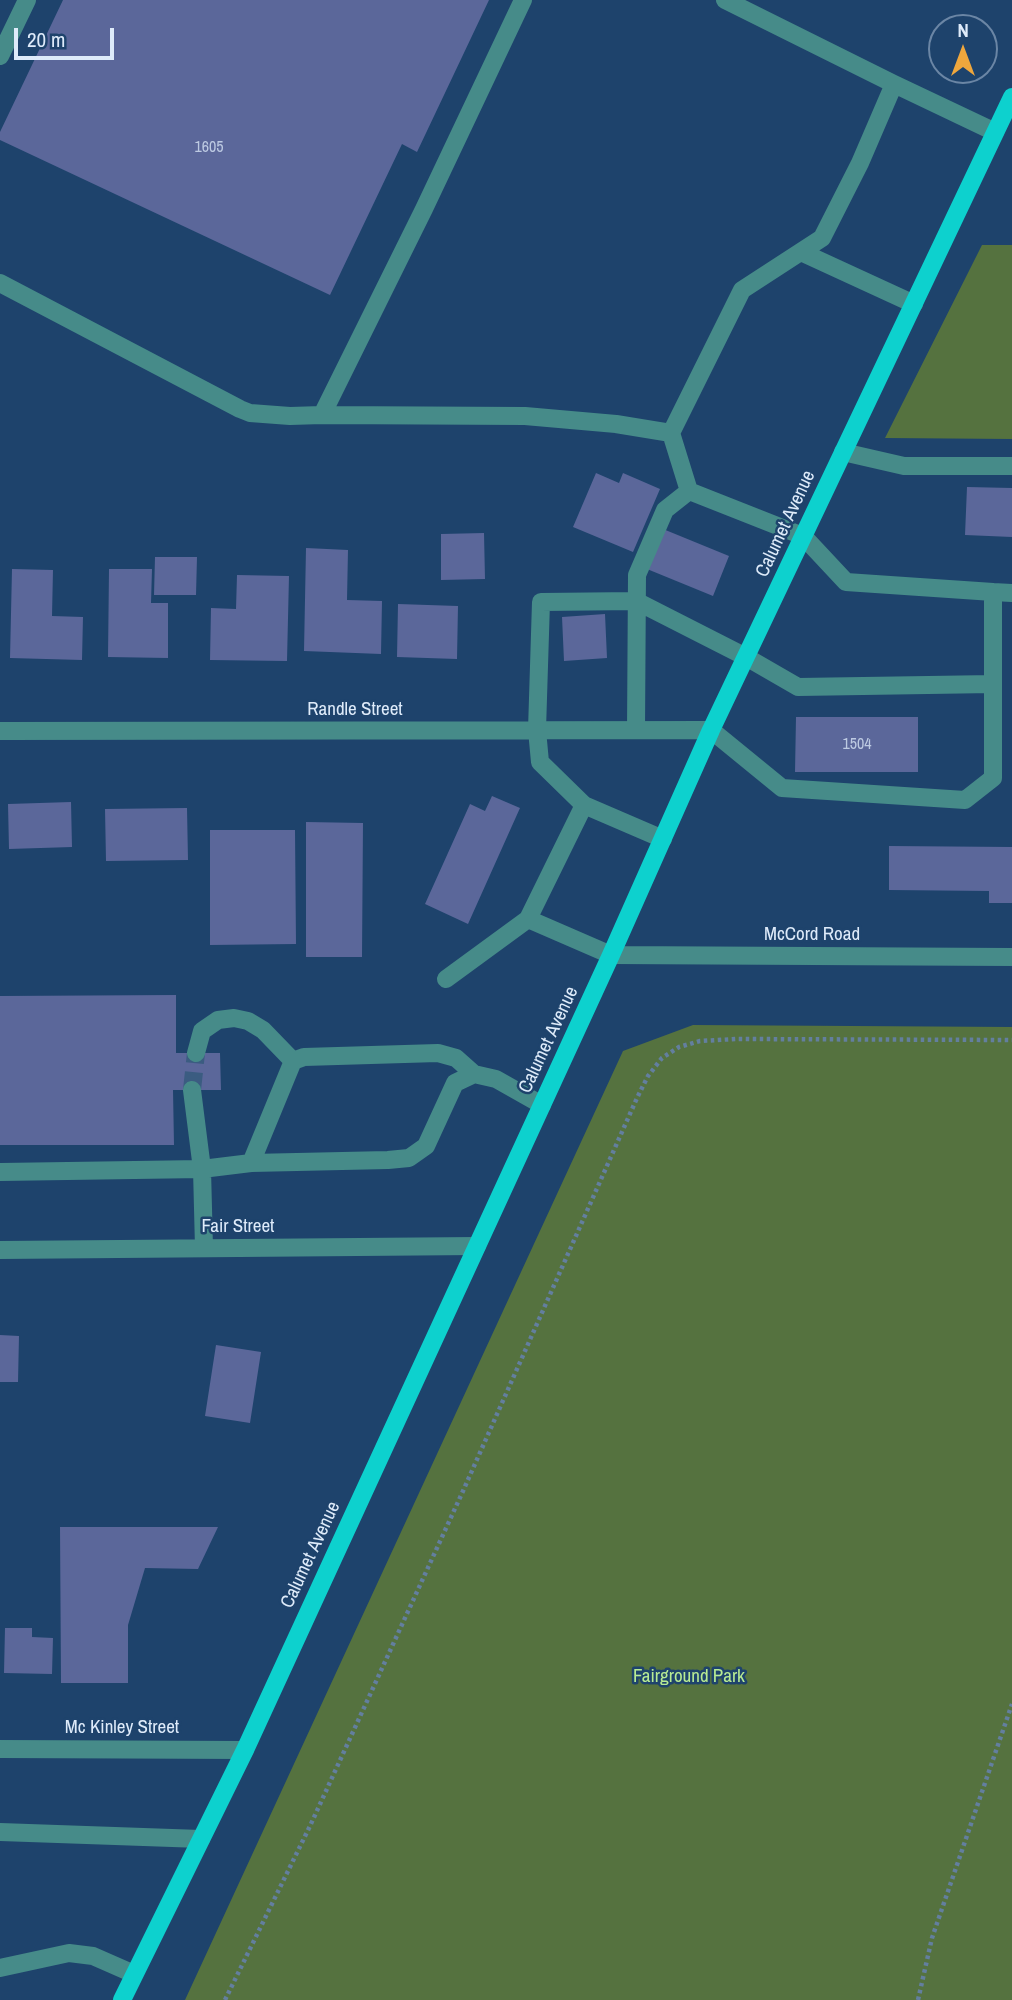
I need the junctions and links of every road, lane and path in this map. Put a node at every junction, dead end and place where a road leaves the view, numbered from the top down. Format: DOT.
graph roads {
  1 [pos="27,0"];
  2 [pos="523,0"];
  3 [pos="726,0"];
  4 [pos="0,56"];
  5 [pos="894,84"];
  6 [pos="1012,97"];
  7 [pos="995,132"];
  8 [pos="801,253"];
  9 [pos="0,283"];
  10 [pos="914,304"];
  11 [pos="322,415"];
  12 [pos="671,433"];
  13 [pos="843,452"];
  14 [pos="1012,466"];
  15 [pos="689,491"];
  16 [pos="803,536"];
  17 [pos="993,592"];
  18 [pos="1012,593"];
  19 [pos="636,601"];
  20 [pos="746,657"];
  21 [pos="993,684"];
  22 [pos="537,730"];
  23 [pos="636,730"];
  24 [pos="711,730"];
  25 [pos="0,731"];
  26 [pos="584,805"];
  27 [pos="663,839"];
  28 [pos="528,919"];
  29 [pos="611,955"];
  30 [pos="1012,957"];
  31 [pos="446,979"];
  32 [pos="1012,1040"];
  33 [pos="196,1054"];
  34 [pos="293,1061"];
  35 [pos="474,1074"];
  36 [pos="192,1090"];
  37 [pos="542,1105"];
  38 [pos="251,1163"];
  39 [pos="202,1169"];
  40 [pos="0,1172"];
  41 [pos="477,1246"];
  42 [pos="204,1248"];
  43 [pos="0,1250"];
  44 [pos="1012,1704"];
  45 [pos="0,1749"];
  46 [pos="245,1750"];
  47 [pos="0,1832"];
  48 [pos="201,1839"];
  49 [pos="0,1968"];
  50 [pos="134,1974"];
  51 [pos="122,2000"];
  52 [pos="225,2000"];
  53 [pos="918,2000"];
  1 -- 4 [label="street"];
  2 -- 11 [label="street"];
  3 -- 5 [label="street"];
  5 -- 7 [label="street"];
  5 -- 8 [label="street"];
  6 -- 7 [label="main road, Calumet Avenue"];
  7 -- 10 [label="main road, Calumet Avenue"];
  8 -- 10 [label="street"];
  8 -- 12 [label="street"];
  9 -- 11 [label="street"];
  10 -- 13 [label="main road, Calumet Avenue"];
  11 -- 12 [label="street"];
  12 -- 15 [label="street"];
  13 -- 14 [label="street"];
  13 -- 16 [label="main road, Calumet Avenue"];
  15 -- 16 [label="street"];
  15 -- 19 [label="street"];
  16 -- 17 [label="street"];
  16 -- 20 [label="main road, Calumet Avenue"];
  17 -- 18 [label="street"];
  17 -- 21 [label="street"];
  19 -- 20 [label="street"];
  19 -- 22 [label="street"];
  19 -- 23 [label="street"];
  20 -- 21 [label="street"];
  20 -- 24 [label="main road, Calumet Avenue"];
  21 -- 24 [label="street"];
  22 -- 23 [label="street, Randle Street"];
  22 -- 25 [label="street, Randle Street"];
  22 -- 26 [label="street"];
  23 -- 24 [label="street, Randle Street"];
  24 -- 27 [label="main road, Calumet Avenue"];
  26 -- 27 [label="street"];
  26 -- 28 [label="street"];
  27 -- 29 [label="main road, Calumet Avenue"];
  28 -- 29 [label="street"];
  28 -- 31 [label="street"];
  29 -- 30 [label="street, McCord Road"];
  29 -- 37 [label="main road, Calumet Avenue"];
  32 -- 52 [label="path"];
  33 -- 34 [label="street"];
  34 -- 35 [label="street"];
  34 -- 38 [label="street"];
  35 -- 37 [label="street"];
  35 -- 38 [label="street"];
  36 -- 39 [label="street"];
  37 -- 41 [label="main road, Calumet Avenue"];
  38 -- 39 [label="street"];
  39 -- 40 [label="street"];
  39 -- 42 [label="street"];
  41 -- 42 [label="street, Fair Street"];
  41 -- 46 [label="main road, Calumet Avenue"];
  42 -- 43 [label="street, Fair Street"];
  44 -- 53 [label="path"];
  45 -- 46 [label="street, Mc Kinley Street"];
  46 -- 48 [label="main road, Calumet Avenue"];
  47 -- 48 [label="street"];
  48 -- 50 [label="main road, Calumet Avenue"];
  49 -- 50 [label="street"];
  50 -- 51 [label="main road, Calumet Avenue"];
}
